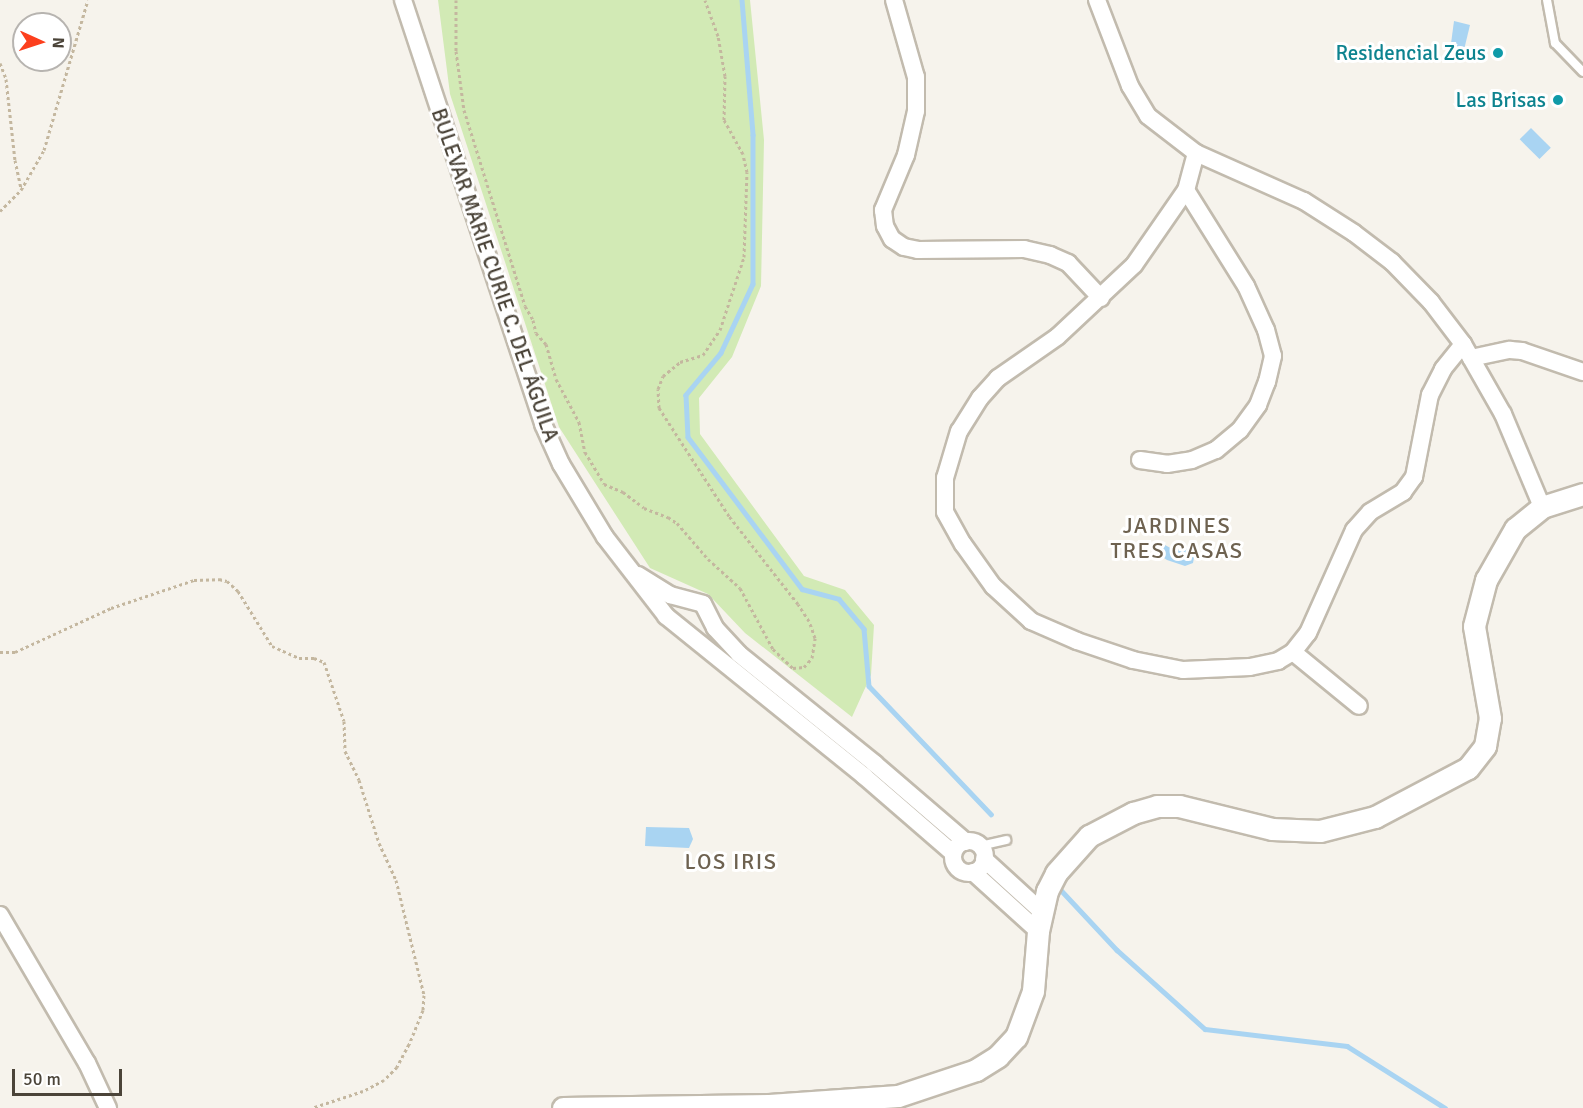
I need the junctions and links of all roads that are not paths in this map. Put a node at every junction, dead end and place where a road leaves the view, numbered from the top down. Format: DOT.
graph roads {
  1 [pos="403,0"];
  2 [pos="894,0"];
  3 [pos="1097,0"];
  4 [pos="1547,0"];
  5 [pos="1583,72"];
  6 [pos="1196,153"];
  7 [pos="1186,190"];
  8 [pos="1101,298"];
  9 [pos="1467,351"];
  10 [pos="1583,372"];
  11 [pos="1140,460"];
  12 [pos="1583,494"];
  13 [pos="1542,507"];
  14 [pos="630,570"];
  15 [pos="695,601"];
  16 [pos="710,613"];
  17 [pos="685,631"];
  18 [pos="1293,652"];
  19 [pos="1359,706"];
  20 [pos="1005,840"];
  21 [pos="971,850"];
  22 [pos="973,872"];
  23 [pos="0,915"];
  24 [pos="1040,921"];
  25 [pos="108,1108"];
  26 [pos="563,1108"];
  1 -- 14 [label="street, BULEVAR MARIE CURIE C. DEL ÁGUILA"];
  2 -- 8 [label="street"];
  3 -- 6 [label="street"];
  4 -- 5 [label="lane"];
  6 -- 7 [label="street"];
  6 -- 9 [label="street"];
  7 -- 8 [label="street"];
  7 -- 11 [label="street"];
  8 -- 18 [label="street"];
  9 -- 10 [label="street"];
  9 -- 13 [label="street"];
  9 -- 18 [label="street"];
  12 -- 13 [label="street"];
  13 -- 24 [label="street"];
  14 -- 15 [label="street, BULEVAR MARIE CURIE C. DEL ÁGUILA"];
  14 -- 17 [label="street, BULEVAR MARIE CURIE C. DEL ÁGUILA"];
  15 -- 16 [label="street, BULEVAR MARIE CURIE C. DEL ÁGUILA"];
  15 -- 17 [label="street"];
  16 -- 17 [label="street"];
  16 -- 21 [label="street, BULEVAR MARIE CURIE C. DEL ÁGUILA"];
  17 -- 21 [label="street, BULEVAR MARIE CURIE C. DEL ÁGUILA"];
  18 -- 19 [label="street"];
  20 -- 21 [label="lane"];
  21 -- 22 [label="street"];
  21 -- 22 [label="street"];
  21 -- 24 [label="street"];
  22 -- 24 [label="street"];
  23 -- 25 [label="street"];
  24 -- 26 [label="street"];
}
